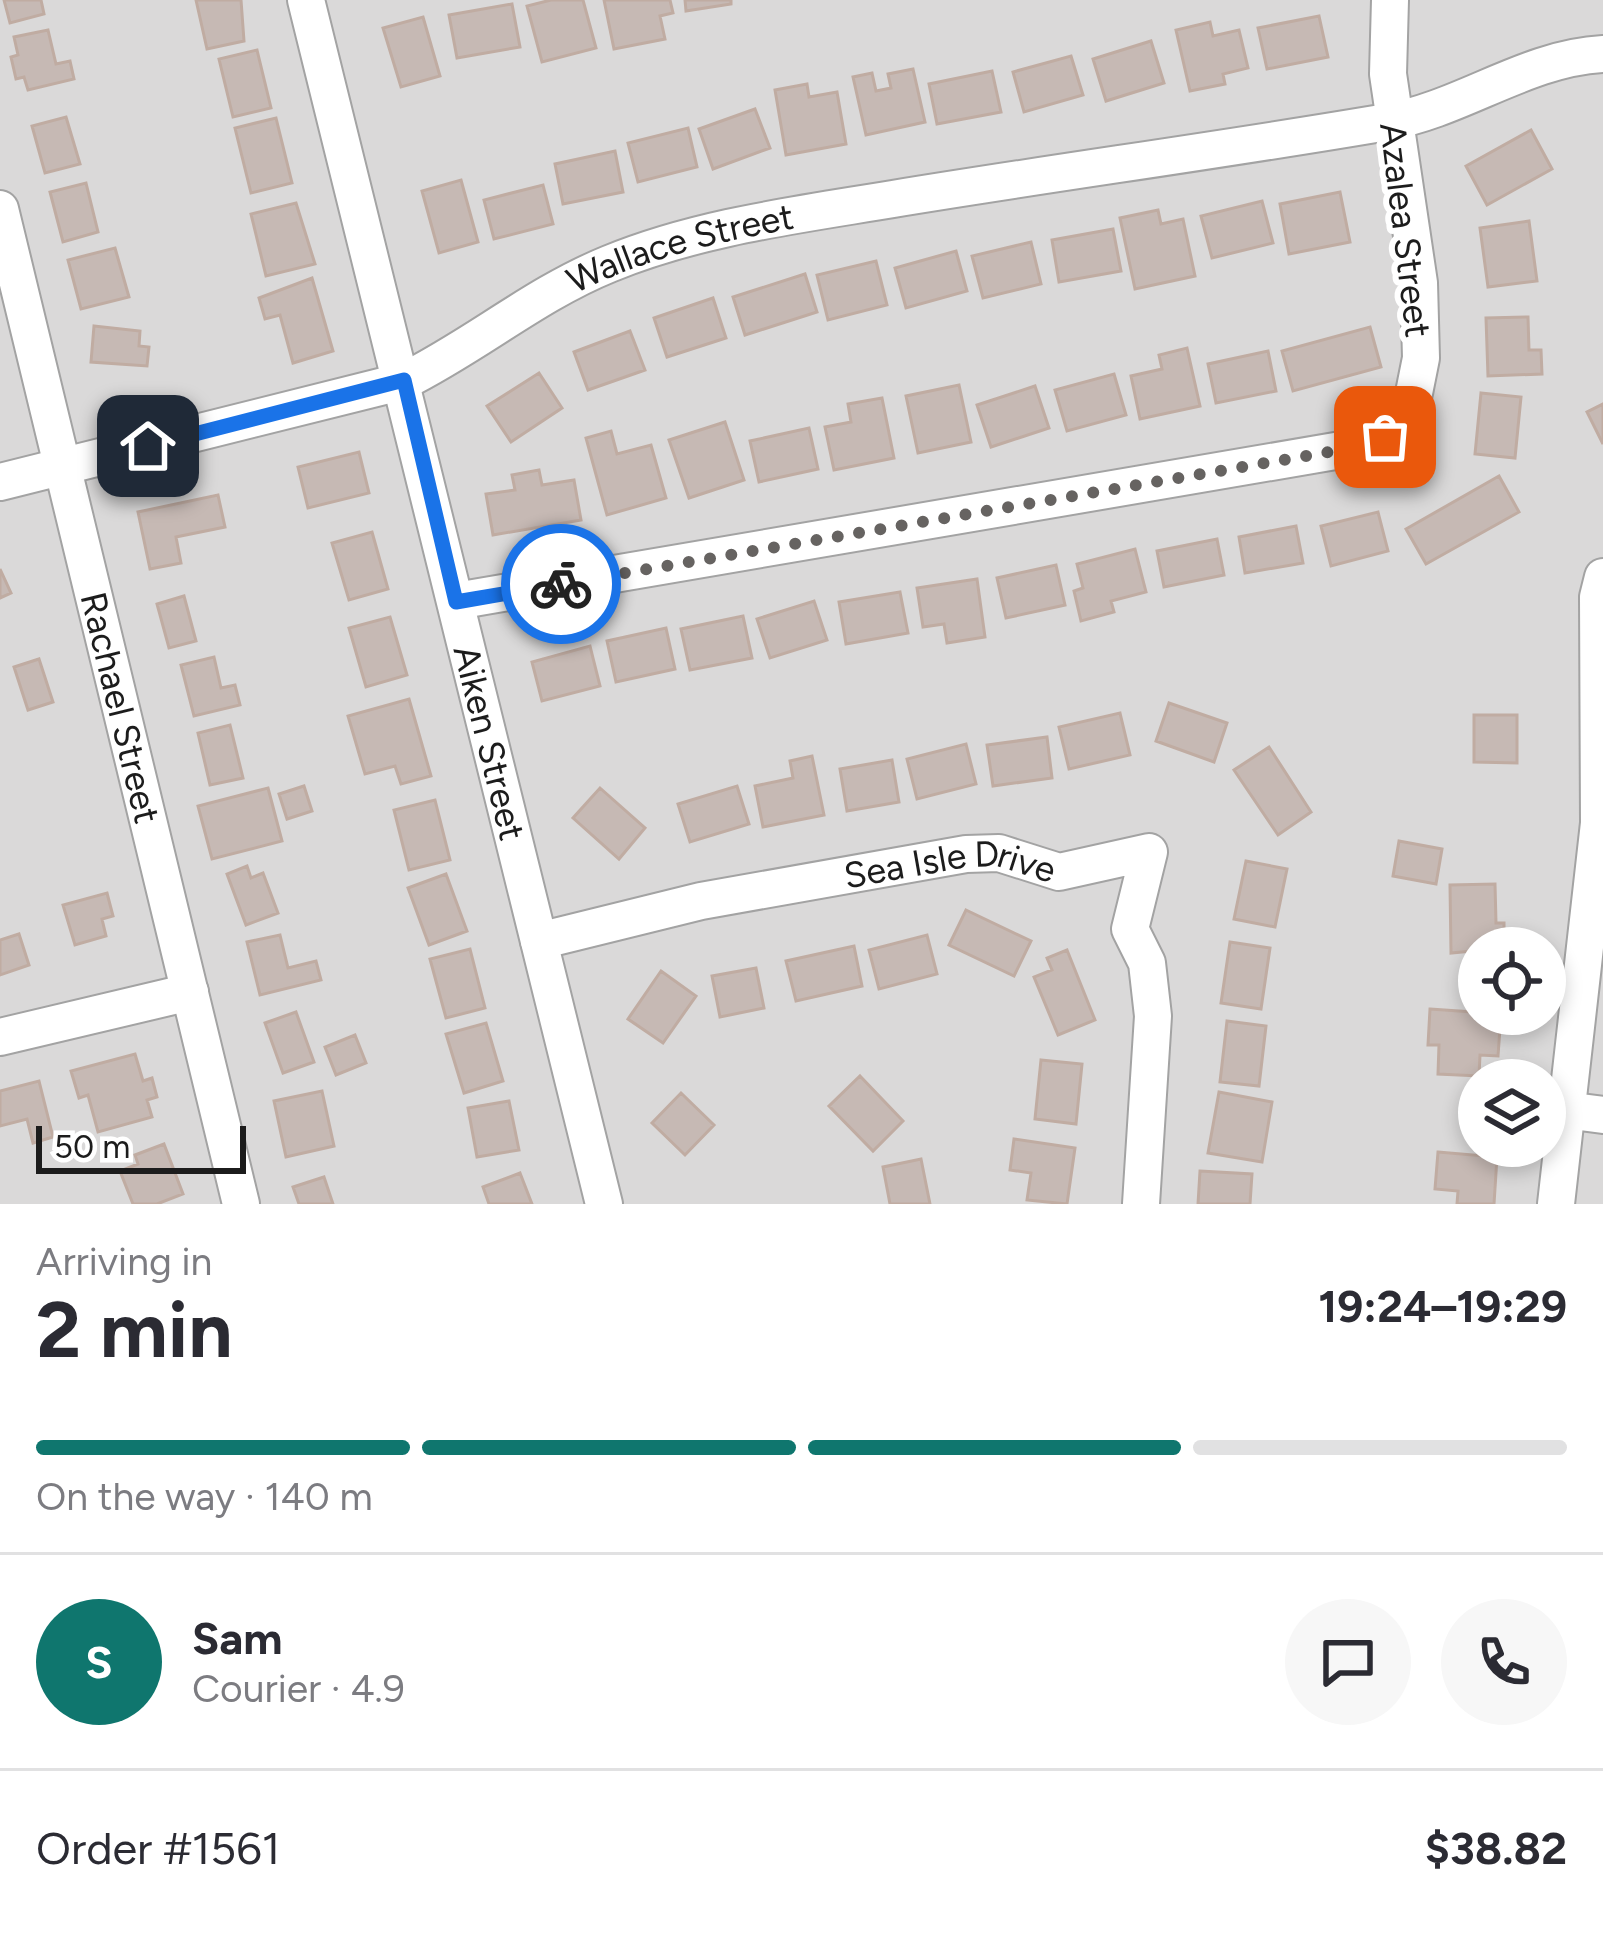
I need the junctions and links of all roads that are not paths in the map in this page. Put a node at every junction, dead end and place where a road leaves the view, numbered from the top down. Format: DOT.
graph roads {
  1 [pos="307,0"];
  2 [pos="1390,0"];
  3 [pos="1603,54"];
  4 [pos="1392,121"];
  5 [pos="0,209"];
  6 [pos="404,380"];
  7 [pos="63,468"];
  8 [pos="0,482"];
  9 [pos="1603,577"];
  10 [pos="456,602"];
  11 [pos="1601,823"];
  12 [pos="538,941"];
  13 [pos="190,992"];
  14 [pos="0,1037"];
  15 [pos="1566,1102"];
  16 [pos="1566,1110"];
  17 [pos="1603,1114"];
  18 [pos="1560,1167"];
  19 [pos="241,1204"];
  20 [pos="604,1204"];
  21 [pos="1141,1204"];
  22 [pos="1556,1204"];
  1 -- 6 [label="street, Aiken Street"];
  2 -- 4 [label="street, Azalea Street"];
  3 -- 4 [label="street, Wallace Street"];
  4 -- 6 [label="street, Wallace Street"];
  4 -- 10 [label="street, Azalea Street"];
  5 -- 7 [label="street, Rachael Street"];
  6 -- 7 [label="street, Wallace Street"];
  6 -- 10 [label="street, Aiken Street"];
  7 -- 8 [label="street, Wallace Street"];
  7 -- 13 [label="street, Rachael Street"];
  9 -- 11 [label="street"];
  10 -- 12 [label="street, Aiken Street"];
  11 -- 15 [label="street"];
  12 -- 20 [label="street, Aiken Street"];
  12 -- 21 [label="street, Sea Isle Drive"];
  13 -- 14 [label="street"];
  13 -- 19 [label="street, Rachael Street"];
  16 -- 17 [label="street"];
  18 -- 22 [label="street"];
}
